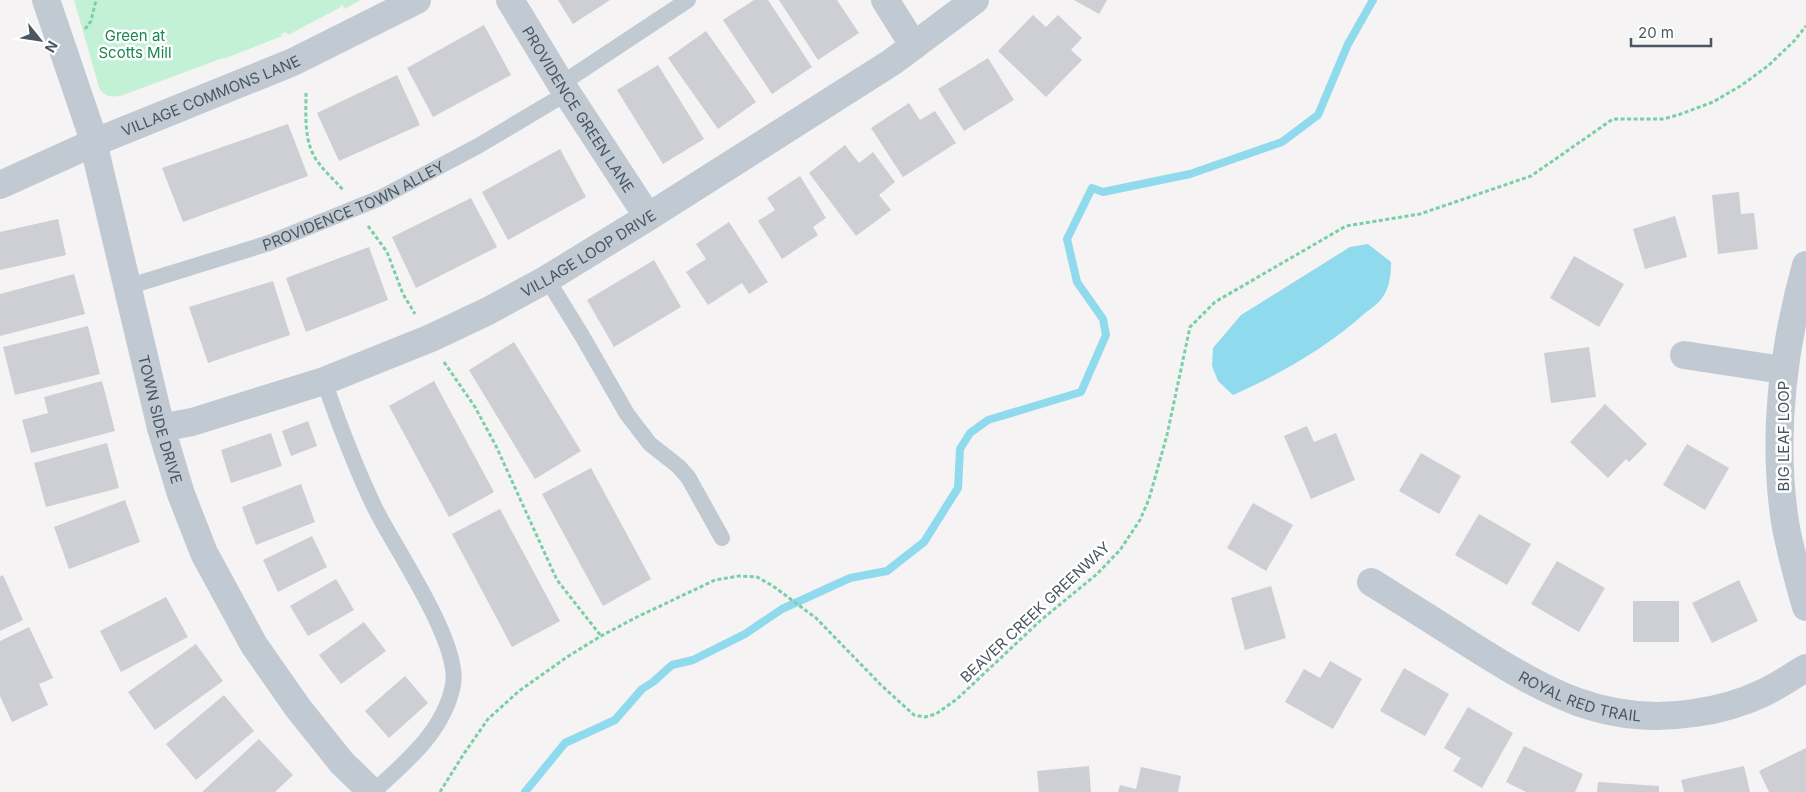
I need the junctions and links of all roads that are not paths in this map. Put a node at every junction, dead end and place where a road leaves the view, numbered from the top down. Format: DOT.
graph roads {
  1 [pos="46,0"];
  2 [pos="417,0"];
  3 [pos="510,0"];
  4 [pos="688,0"];
  5 [pos="885,0"];
  6 [pos="976,0"];
  7 [pos="914,46"];
  8 [pos="564,89"];
  9 [pos="93,143"];
  10 [pos="0,185"];
  11 [pos="648,217"];
  12 [pos="1806,265"];
  13 [pos="547,279"];
  14 [pos="127,287"];
  15 [pos="1684,355"];
  16 [pos="1783,370"];
  17 [pos="324,381"];
  18 [pos="161,428"];
  19 [pos="722,538"];
  20 [pos="1371,582"];
  21 [pos="1806,607"];
  22 [pos="1806,668"];
  23 [pos="372,792"];
  1 -- 9 [label="street, TOWN SIDE DRIVE"];
  2 -- 9 [label="street, VILLAGE COMMONS LANE"];
  3 -- 8 [label="street, PROVIDENCE GREEN LANE"];
  4 -- 8 [label="lane, PROVIDENCE TOWN ALLEY"];
  5 -- 7 [label="street"];
  6 -- 7 [label="street, VILLAGE LOOP DRIVE"];
  7 -- 11 [label="street, VILLAGE LOOP DRIVE"];
  8 -- 11 [label="street, PROVIDENCE GREEN LANE"];
  8 -- 14 [label="lane, PROVIDENCE TOWN ALLEY"];
  9 -- 10 [label="street, VILLAGE COMMONS LANE"];
  9 -- 14 [label="street, TOWN SIDE DRIVE"];
  11 -- 13 [label="street, VILLAGE LOOP DRIVE"];
  12 -- 16 [label="street, BIG LEAF LOOP"];
  13 -- 17 [label="street, VILLAGE LOOP DRIVE"];
  13 -- 19 [label="lane"];
  14 -- 18 [label="street, TOWN SIDE DRIVE"];
  15 -- 16 [label="street"];
  16 -- 21 [label="street, BIG LEAF LOOP"];
  17 -- 18 [label="street, VILLAGE LOOP DRIVE"];
  17 -- 23 [label="lane"];
  18 -- 23 [label="street, TOWN SIDE DRIVE"];
  20 -- 22 [label="street, ROYAL RED TRAIL"];
}
